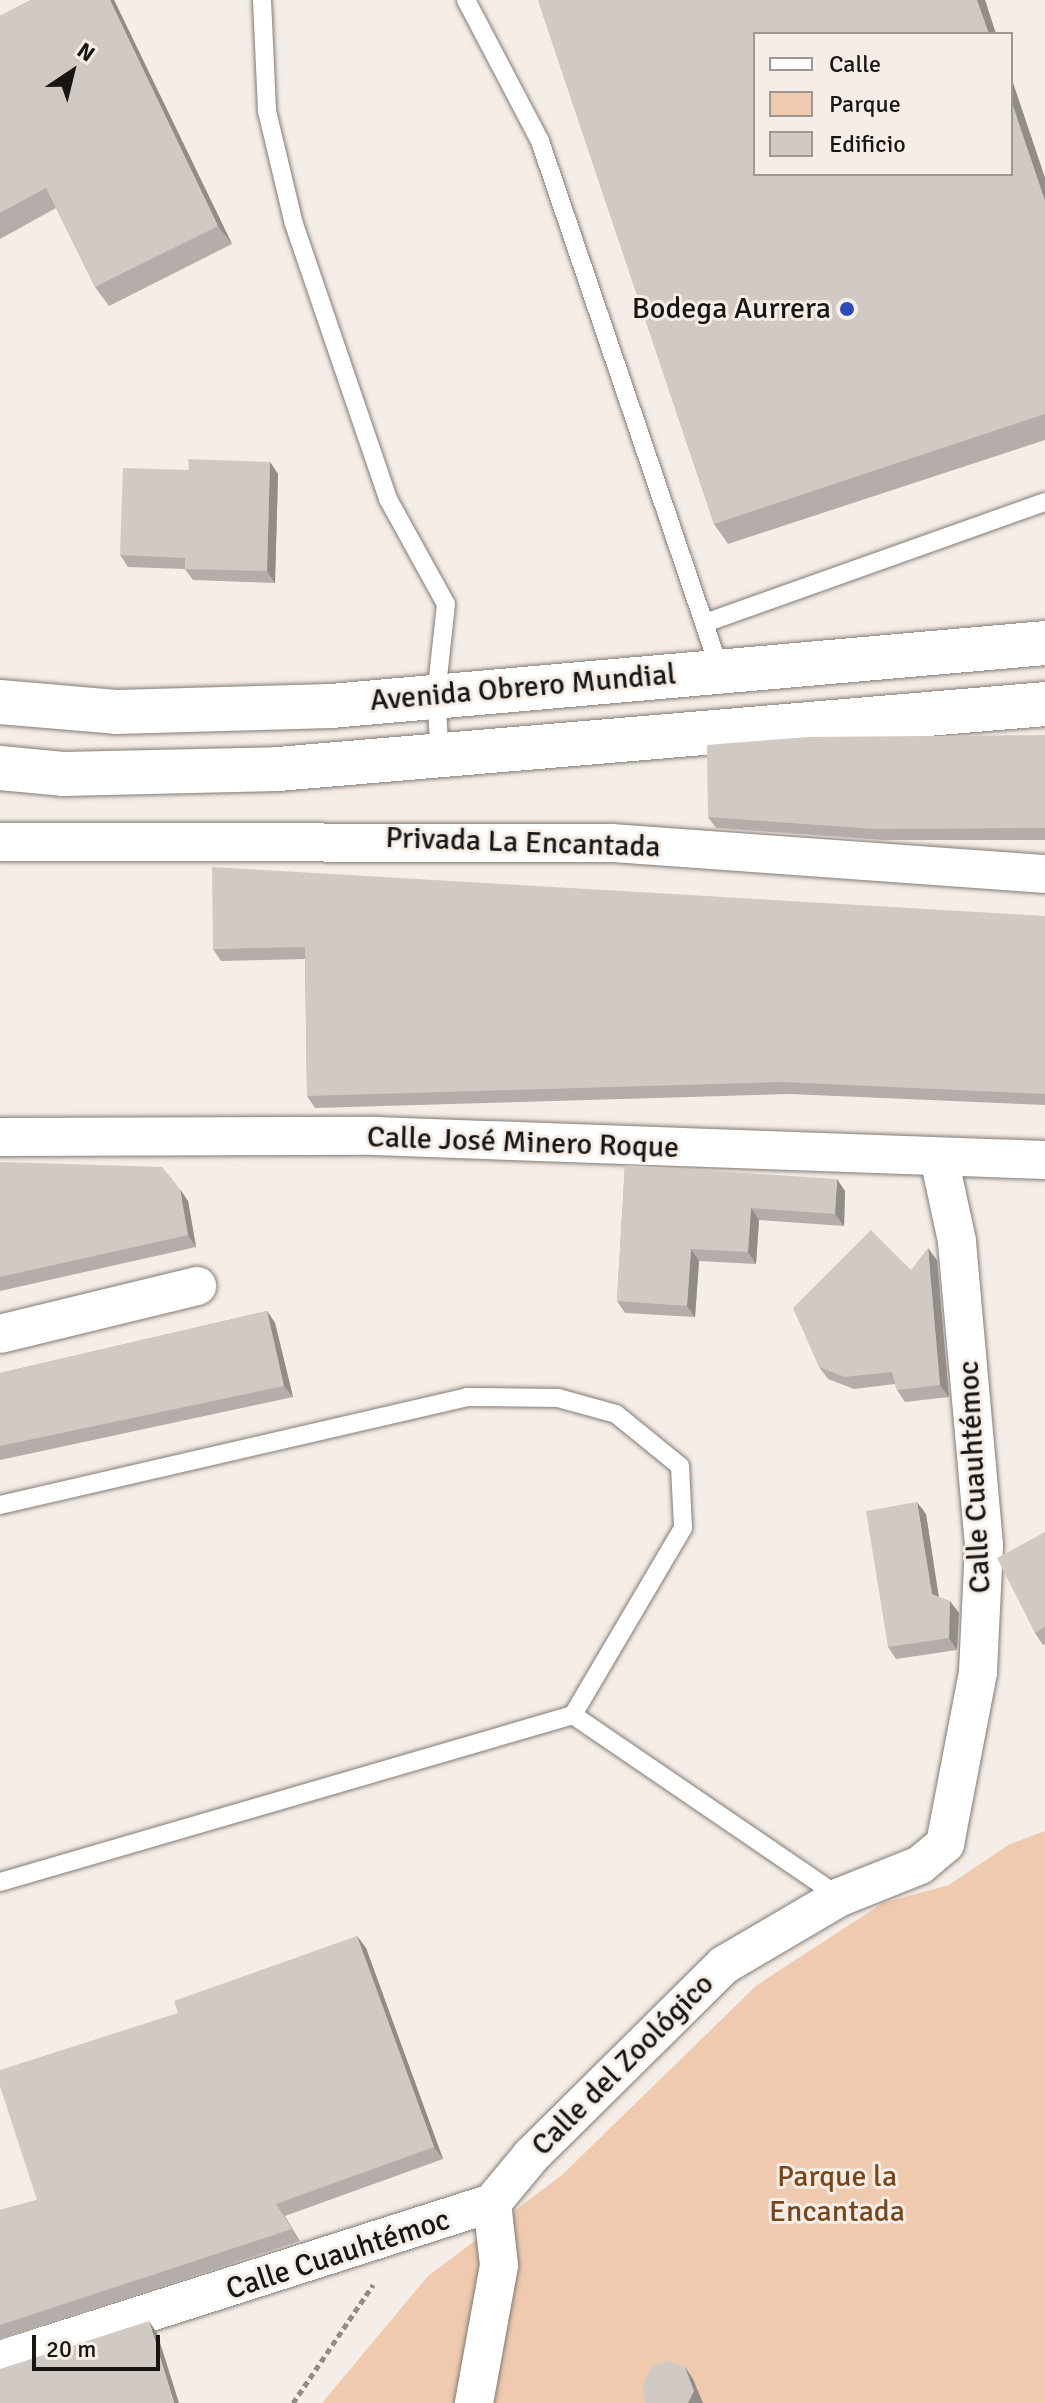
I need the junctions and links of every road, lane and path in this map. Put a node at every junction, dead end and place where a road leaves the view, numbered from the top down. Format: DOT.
graph roads {
  1 [pos="262,0"];
  2 [pos="466,0"];
  3 [pos="1045,502"];
  4 [pos="705,623"];
  5 [pos="1045,643"];
  6 [pos="720,670"];
  7 [pos="436,696"];
  8 [pos="0,702"];
  9 [pos="1045,704"];
  10 [pos="440,758"];
  11 [pos="0,768"];
  12 [pos="0,842"];
  13 [pos="1045,874"];
  14 [pos="0,1137"];
  15 [pos="939,1158"];
  16 [pos="1045,1160"];
  17 [pos="197,1286"];
  18 [pos="0,1334"];
  19 [pos="0,1505"];
  20 [pos="573,1715"];
  21 [pos="945,1844"];
  22 [pos="0,1882"];
  23 [pos="840,1897"];
  24 [pos="492,2203"];
  25 [pos="411,2232"];
  26 [pos="0,2360"];
  27 [pos="293,2403"];
  28 [pos="474,2403"];
  1 -- 7 [label="lane"];
  2 -- 4 [label="lane"];
  3 -- 4 [label="lane"];
  4 -- 6 [label="lane"];
  5 -- 6 [label="main road, Avenida Obrero Mundial"];
  6 -- 7 [label="main road, Avenida Obrero Mundial"];
  7 -- 8 [label="main road, Avenida Obrero Mundial"];
  7 -- 10 [label="lane"];
  9 -- 10 [label="main road, Avenida Obrero Mundial"];
  10 -- 11 [label="main road, Avenida Obrero Mundial"];
  12 -- 13 [label="street, Privada La Encantada"];
  14 -- 15 [label="street, Calle José Minero Roque"];
  15 -- 16 [label="street, Calle José Minero Roque"];
  15 -- 21 [label="street, Calle Cuauhtémoc"];
  17 -- 18 [label="street"];
  19 -- 20 [label="lane"];
  20 -- 22 [label="lane"];
  20 -- 23 [label="lane"];
  21 -- 23 [label="street, Calle del Zoológico"];
  23 -- 24 [label="street, Calle del Zoológico"];
  24 -- 25 [label="street, Calle Cuauhtémoc"];
  24 -- 28 [label="street"];
  25 -- 26 [label="street, Calle Cuauhtémoc"];
  25 -- 27 [label="path"];
}
